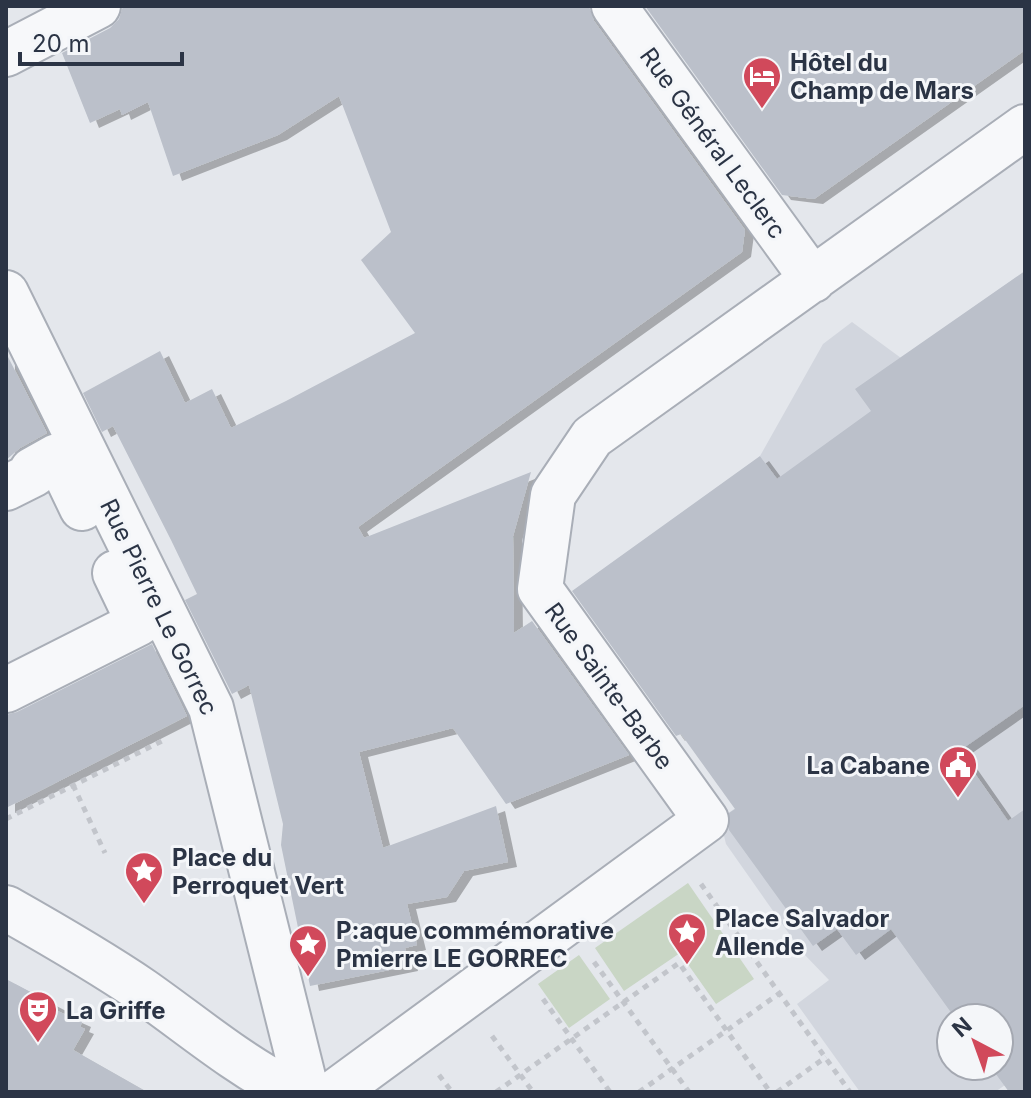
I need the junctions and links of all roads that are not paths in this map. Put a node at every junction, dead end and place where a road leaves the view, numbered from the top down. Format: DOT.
graph roads {
  1 [pos="98,6"];
  2 [pos="614,6"];
  3 [pos="6,54"];
  4 [pos="1025,127"];
  5 [pos="813,280"];
  6 [pos="6,293"];
  7 [pos="6,488"];
  8 [pos="6,690"];
  9 [pos="6,908"];
  10 [pos="308,1088"];
  1 -- 3 [label="street"];
  2 -- 5 [label="street, Rue Général Leclerc"];
  4 -- 5 [label="street, Rue Sainte-Barbe"];
  5 -- 10 [label="street, Rue Sainte-Barbe"];
  6 -- 10 [label="street, Rue Pierre Le Gorrec"];
  7 -- 8 [label="street"];
  9 -- 10 [label="street"];
}
